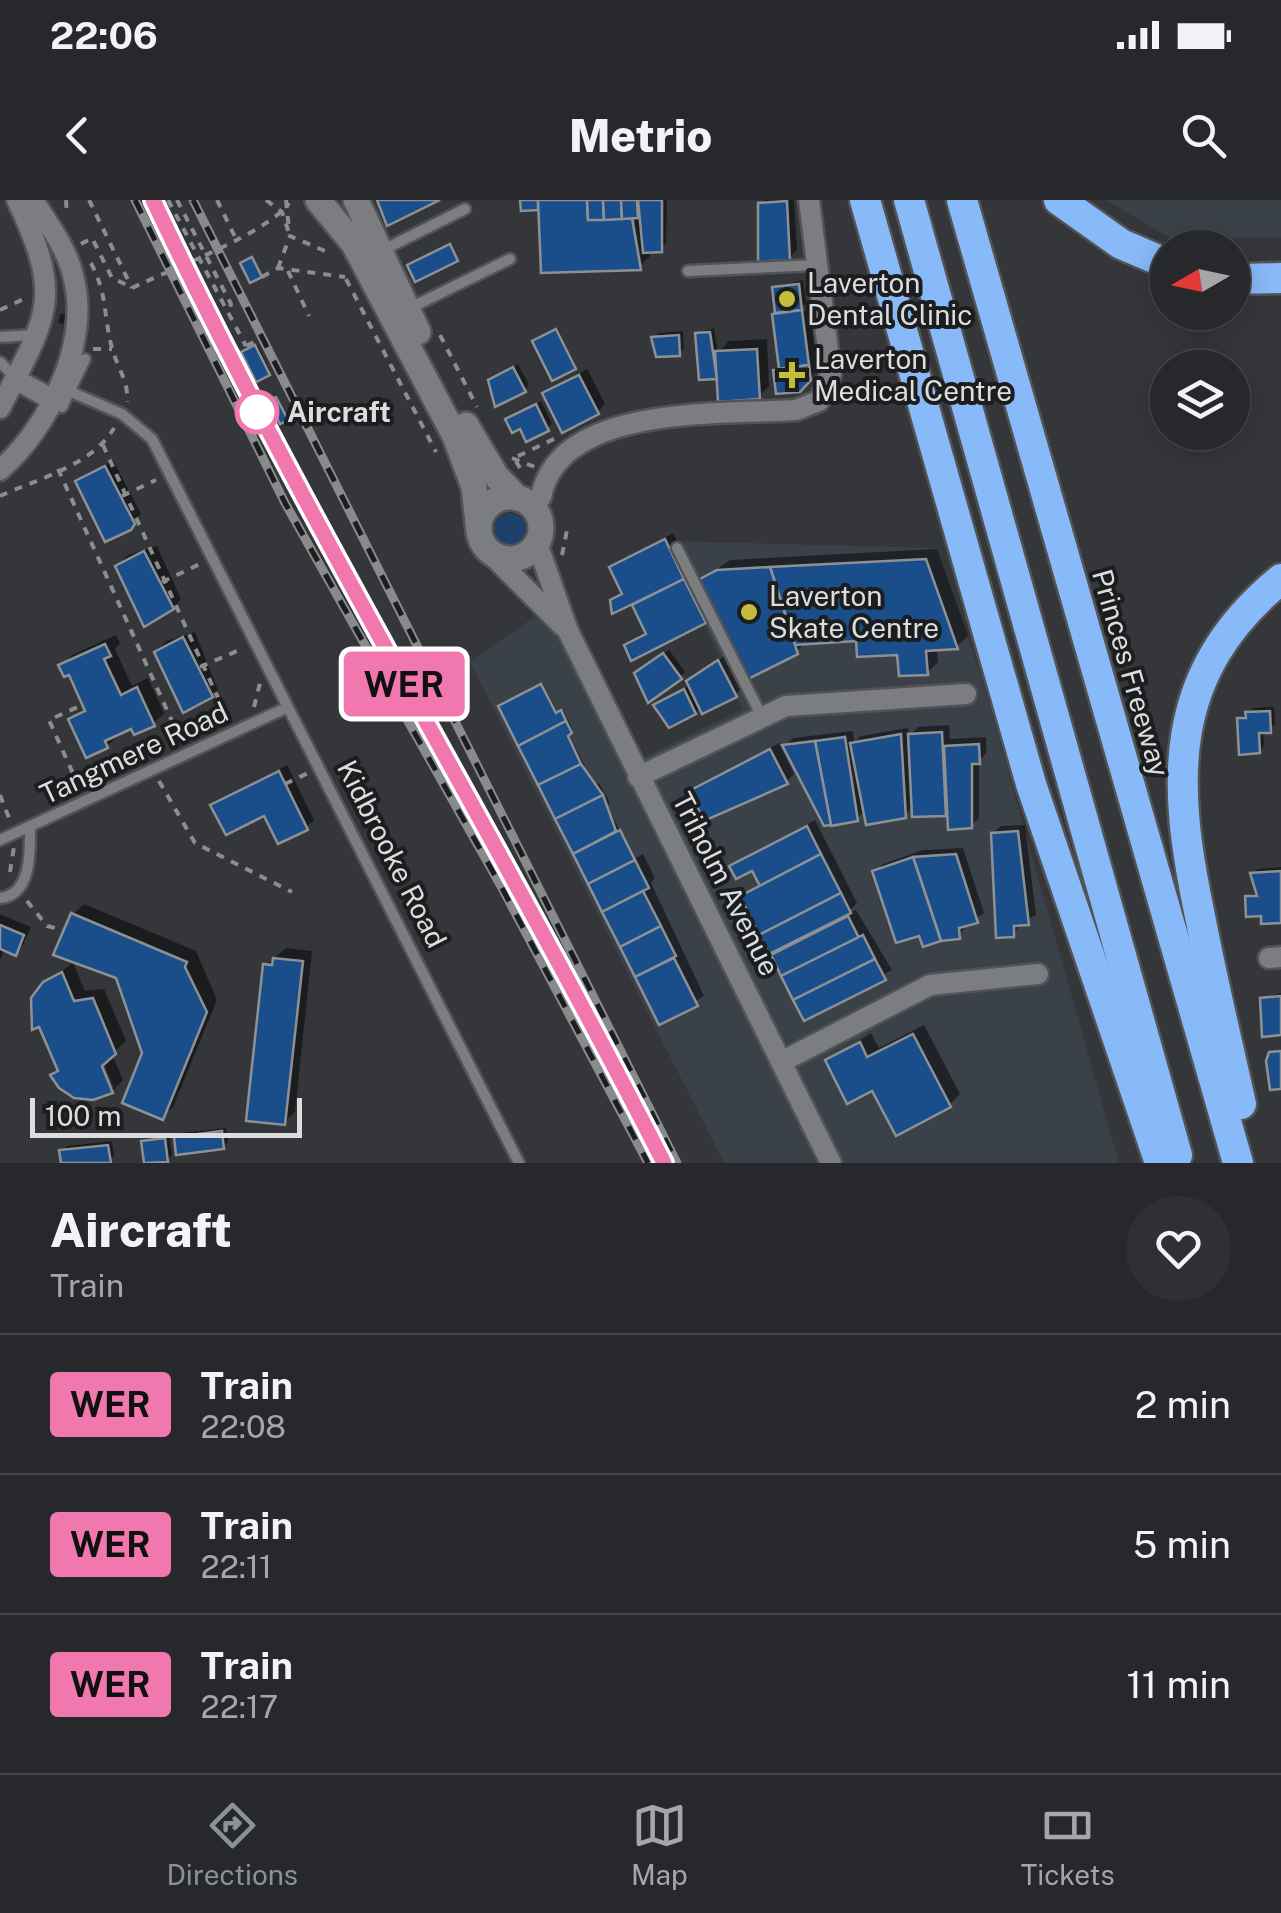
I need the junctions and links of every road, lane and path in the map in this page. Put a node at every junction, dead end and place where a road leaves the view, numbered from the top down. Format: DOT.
graph roads {
  1 [pos="17,200"];
  2 [pos="33,200"];
  3 [pos="56,200"];
  4 [pos="66,200"];
  5 [pos="89,200"];
  6 [pos="168,200"];
  7 [pos="177,200"];
  8 [pos="217,200"];
  9 [pos="266,200"];
  10 [pos="318,200"];
  11 [pos="356,200"];
  12 [pos="809,200"];
  13 [pos="864,200"];
  14 [pos="909,200"];
  15 [pos="962,200"];
  16 [pos="1059,200"];
  17 [pos="287,201"];
  18 [pos="465,208"];
  19 [pos="282,212"];
  20 [pos="290,236"];
  21 [pos="236,239"];
  22 [pos="81,244"];
  23 [pos="380,252"];
  24 [pos="1150,256"];
  25 [pos="197,257"];
  26 [pos="510,260"];
  27 [pos="817,266"];
  28 [pos="278,268"];
  29 [pos="288,269"];
  30 [pos="688,271"];
  31 [pos="262,277"];
  32 [pos="345,277"];
  33 [pos="1281,278"];
  34 [pos="1250,279"];
  35 [pos="132,288"];
  36 [pos="415,306"];
  37 [pos="229,312"];
  38 [pos="310,316"];
  39 [pos="107,318"];
  40 [pos="36,334"];
  41 [pos="0,338"];
  42 [pos="258,340"];
  43 [pos="246,346"];
  44 [pos="232,353"];
  45 [pos="85,358"];
  46 [pos="0,362"];
  47 [pos="16,378"];
  48 [pos="62,396"];
  49 [pos="0,408"];
  50 [pos="478,410"];
  51 [pos="122,414"];
  52 [pos="420,423"];
  53 [pos="126,430"];
  54 [pos="103,445"];
  55 [pos="500,454"];
  56 [pos="155,468"];
  57 [pos="0,470"];
  58 [pos="58,470"];
  59 [pos="550,470"];
  60 [pos="0,496"];
  61 [pos="124,496"];
  62 [pos="527,498"];
  63 [pos="568,525"];
  64 [pos="485,542"];
  65 [pos="537,542"];
  66 [pos="677,548"];
  67 [pos="559,570"];
  68 [pos="208,574"];
  69 [pos="1281,579"];
  70 [pos="164,582"];
  71 [pos="568,631"];
  72 [pos="236,632"];
  73 [pos="244,648"];
  74 [pos="252,663"];
  75 [pos="202,666"];
  76 [pos="260,679"];
  77 [pos="966,694"];
  78 [pos="82,705"];
  79 [pos="286,708"];
  80 [pos="250,713"];
  81 [pos="236,717"];
  82 [pos="762,718"];
  83 [pos="228,720"];
  84 [pos="212,727"];
  85 [pos="196,734"];
  86 [pos="153,770"];
  87 [pos="308,773"];
  88 [pos="638,777"];
  89 [pos="286,784"];
  90 [pos="80,787"];
  91 [pos="10,819"];
  92 [pos="0,823"];
  93 [pos="30,826"];
  94 [pos="0,840"];
  95 [pos="292,892"];
  96 [pos="0,898"];
  97 [pos="1038,974"];
  98 [pos="781,1062"];
  99 [pos="519,1163"];
  100 [pos="831,1163"];
  101 [pos="1160,1163"];
  102 [pos="1180,1163"];
  103 [pos="1238,1163"];
  104 [pos="1253,1163"];
  1 -- 40 [label="street"];
  2 -- 48 [label="street"];
  3 -- 4 [label="path"];
  5 -- 35 [label="path"];
  6 -- 25 [label="path"];
  7 -- 37 [label="path"];
  8 -- 21 [label="path"];
  9 -- 19 [label="path"];
  10 -- 64 [label="street"];
  11 -- 23 [label="street"];
  12 -- 27 [label="street"];
  13 -- 101 [label="highway"];
  14 -- 102 [label="highway"];
  15 -- 103 [label="highway, Princes Freeway"];
  16 -- 24 [label="highway"];
  17 -- 19 [label="path"];
  17 -- 20 [label="path"];
  18 -- 23 [label="lane"];
  19 -- 20 [label="path"];
  19 -- 21 [label="path"];
  20 -- 28 [label="path"];
  20 -- 32 [label="path"];
  21 -- 25 [label="path"];
  22 -- 35 [label="path"];
  23 -- 36 [label="street"];
  25 -- 35 [label="path"];
  25 -- 37 [label="path"];
  26 -- 36 [label="lane"];
  27 -- 30 [label="lane"];
  27 -- 59 [label="street"];
  28 -- 29 [label="path"];
  28 -- 31 [label="path"];
  29 -- 32 [label="path"];
  29 -- 38 [label="path"];
  32 -- 52 [label="path"];
  33 -- 34 [label="highway"];
  36 -- 50 [label="path"];
  36 -- 62 [label="street"];
  37 -- 43 [label="path"];
  39 -- 51 [label="path"];
  40 -- 41 [label="lane"];
  40 -- 47 [label="street"];
  42 -- 43 [label="path"];
  43 -- 44 [label="path"];
  45 -- 48 [label="lane"];
  46 -- 47 [label="lane, Kidbrooke Road"];
  47 -- 48 [label="street, Kidbrooke Road"];
  47 -- 49 [label="street"];
  48 -- 51 [label="lane, Kidbrooke Road"];
  48 -- 57 [label="street"];
  51 -- 79 [label="lane, Kidbrooke Road"];
  53 -- 54 [label="path"];
  54 -- 58 [label="path"];
  54 -- 61 [label="path"];
  55 -- 59 [label="path"];
  56 -- 61 [label="path"];
  58 -- 60 [label="path"];
  58 -- 85 [label="path"];
  59 -- 62 [label="street"];
  61 -- 70 [label="path"];
  62 -- 64 [label="street"];
  62 -- 65 [label="street"];
  63 -- 67 [label="path"];
  64 -- 65 [label="street"];
  64 -- 71 [label="street, Triholm Avenue"];
  65 -- 71 [label="street, Triholm Avenue"];
  66 -- 82 [label="lane"];
  68 -- 70 [label="path"];
  69 -- 104 [label="highway"];
  70 -- 75 [label="path"];
  71 -- 88 [label="street, Triholm Avenue"];
  72 -- 73 [label="path"];
  73 -- 74 [label="path"];
  73 -- 75 [label="path"];
  75 -- 83 [label="path"];
  76 -- 80 [label="path"];
  77 -- 82 [label="street"];
  78 -- 90 [label="path"];
  79 -- 86 [label="lane, Tangmere Road"];
  79 -- 99 [label="lane, Kidbrooke Road"];
  81 -- 83 [label="path"];
  82 -- 88 [label="street"];
  83 -- 84 [label="path"];
  86 -- 93 [label="lane, Tangmere Road"];
  86 -- 95 [label="path"];
  87 -- 89 [label="path"];
  88 -- 98 [label="street, Triholm Avenue"];
  91 -- 92 [label="path"];
  93 -- 94 [label="lane, Tangmere Road"];
  93 -- 96 [label="lane"];
  97 -- 98 [label="street"];
  98 -- 100 [label="street, Triholm Avenue"];
}
